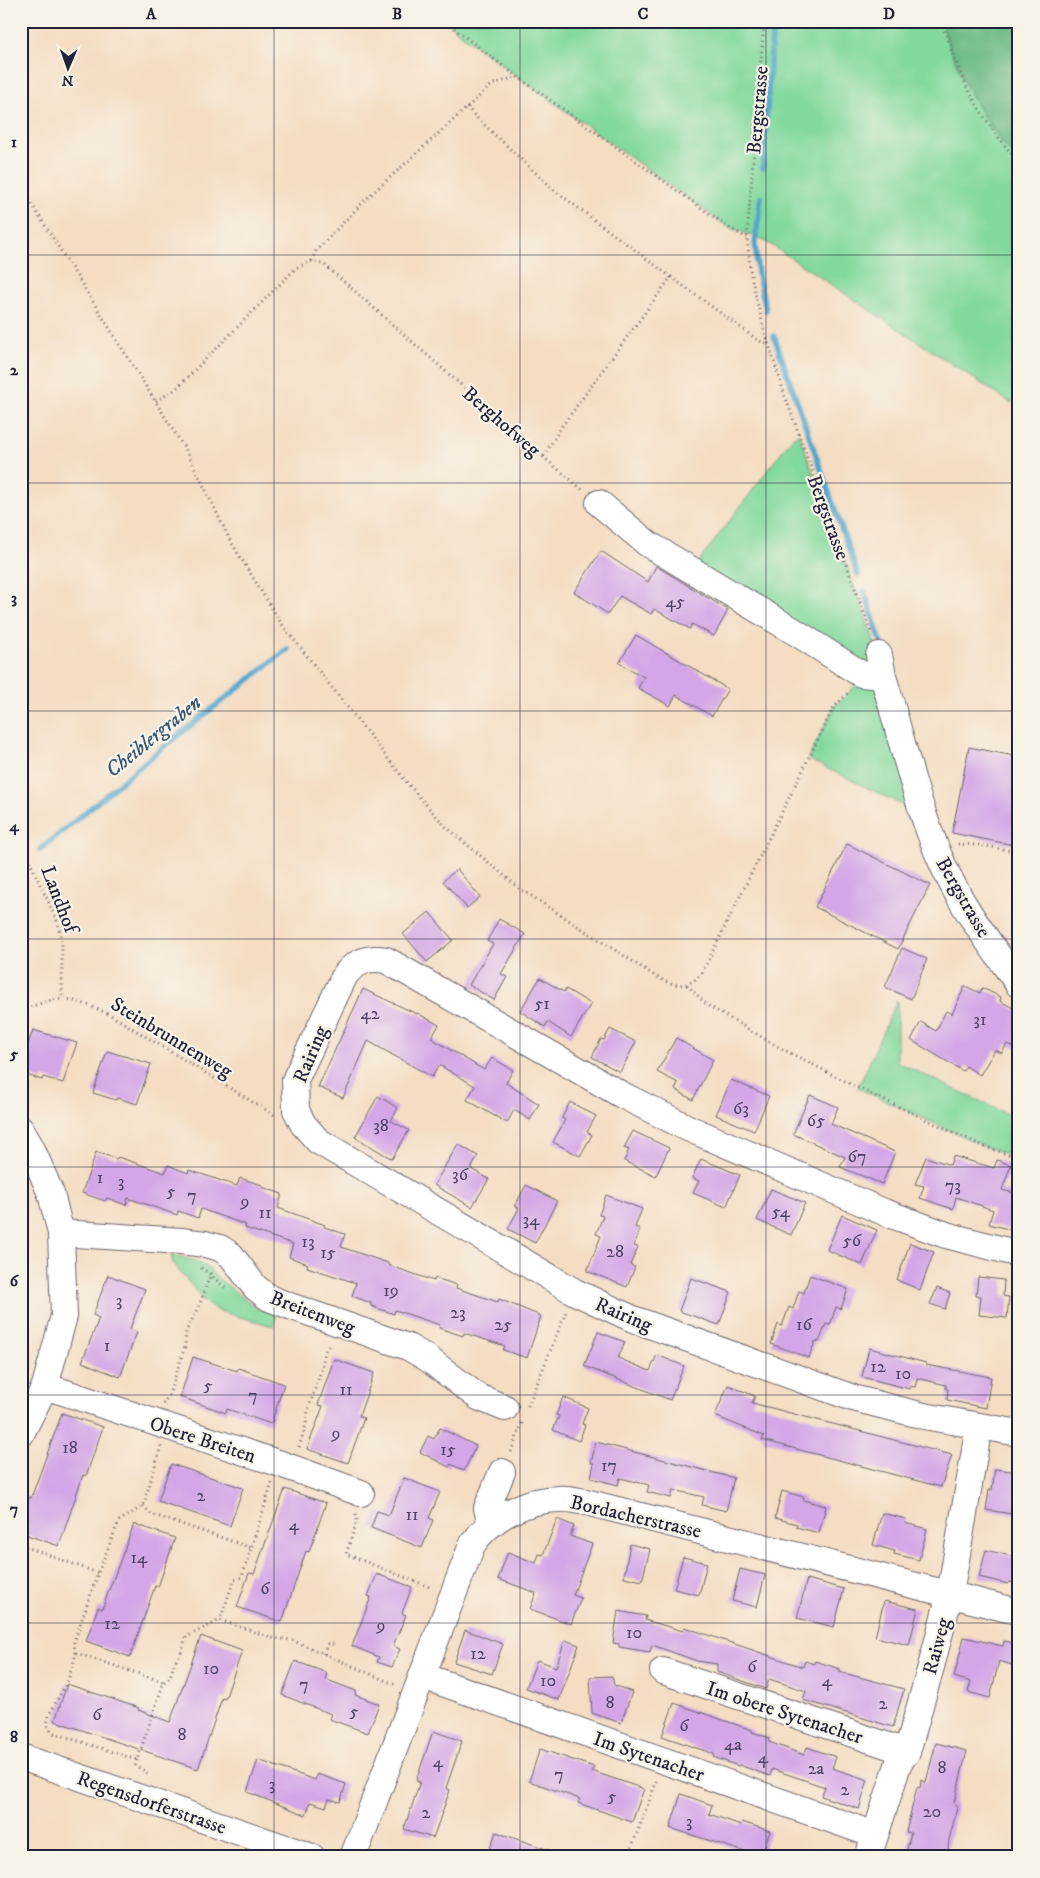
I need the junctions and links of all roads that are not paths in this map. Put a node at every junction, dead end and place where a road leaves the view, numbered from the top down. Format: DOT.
graph roads {
  1 [pos="599,503"];
  2 [pos="1019,984"];
  3 [pos="21,1130"];
  4 [pos="60,1233"];
  5 [pos="1019,1254"];
  6 [pos="45,1386"];
  7 [pos="518,1412"];
  8 [pos="979,1427"];
  9 [pos="1019,1433"];
  10 [pos="21,1434"];
  11 [pos="506,1464"];
  12 [pos="356,1491"];
  13 [pos="490,1524"];
  14 [pos="950,1594"];
  15 [pos="1019,1612"];
  16 [pos="663,1671"];
  17 [pos="420,1685"];
  18 [pos="906,1752"];
  19 [pos="21,1758"];
  20 [pos="872,1846"];
  21 [pos="312,1857"];
  22 [pos="353,1857"];
  1 -- 2 [label="street, Bergstrasse"];
  3 -- 4 [label="street"];
  4 -- 6 [label="street"];
  4 -- 7 [label="street, Breitenweg"];
  5 -- 8 [label="street, Rairing"];
  6 -- 10 [label="street"];
  6 -- 12 [label="street, Obere Breiten"];
  8 -- 9 [label="street, Rairing"];
  8 -- 14 [label="street, Raiweg"];
  11 -- 13 [label="street"];
  13 -- 14 [label="street, Bordacherstrasse"];
  13 -- 17 [label="street, Bordacherstrasse"];
  14 -- 15 [label="street, Bordacherstrasse"];
  14 -- 18 [label="street, Raiweg"];
  16 -- 18 [label="street, Im obere Sytenacher"];
  17 -- 20 [label="street, Im Sytenacher"];
  17 -- 22 [label="street, Bordacherstrasse"];
  18 -- 20 [label="street, Raiweg"];
  19 -- 21 [label="street, Regensdorferstrasse"];
}
